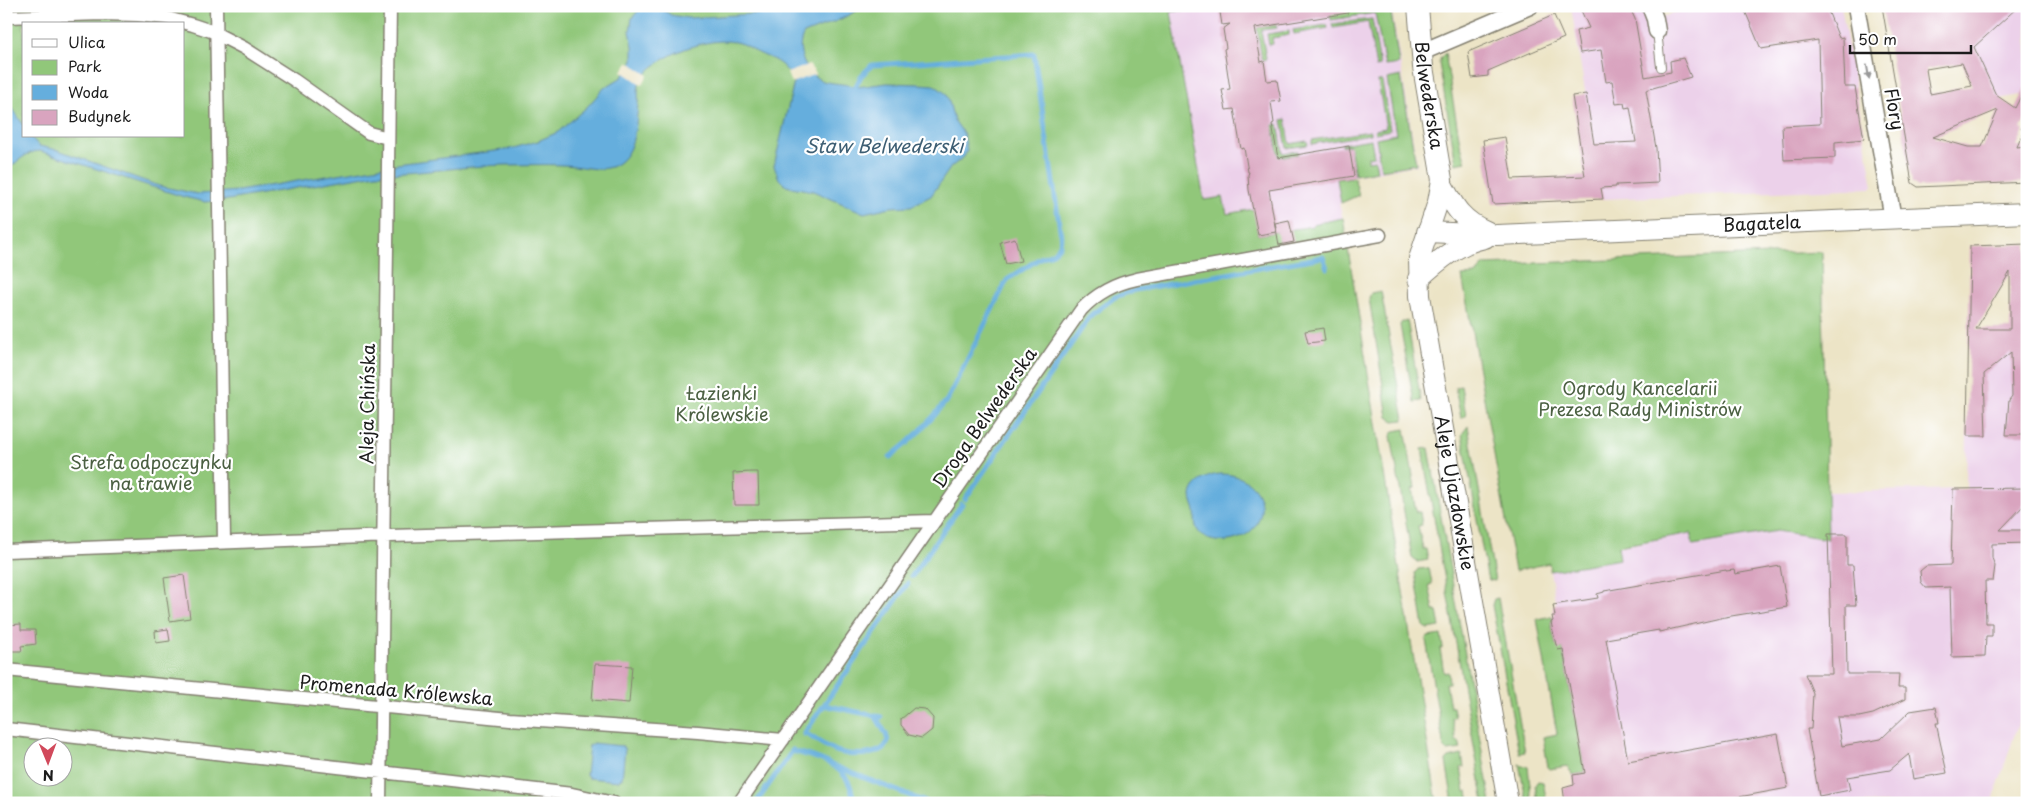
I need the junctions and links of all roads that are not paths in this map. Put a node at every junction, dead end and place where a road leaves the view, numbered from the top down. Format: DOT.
graph roads {
  1 [pos="216,6"];
  2 [pos="390,6"];
  3 [pos="1418,6"];
  4 [pos="1530,6"];
  5 [pos="1650,6"];
  6 [pos="1856,6"];
  7 [pos="6,17"];
  8 [pos="185,22"];
  9 [pos="185,22"];
  10 [pos="1657,31"];
  11 [pos="216,33"];
  12 [pos="1422,52"];
  13 [pos="1661,67"];
  14 [pos="388,138"];
  15 [pos="1442,184"];
  16 [pos="2027,213"];
  17 [pos="1893,219"];
  18 [pos="1427,232"];
  19 [pos="1380,235"];
  20 [pos="1496,235"];
  21 [pos="1418,279"];
  22 [pos="935,521"];
  23 [pos="383,536"];
  24 [pos="224,542"];
  25 [pos="6,551"];
  26 [pos="6,670"];
  27 [pos="381,707"];
  28 [pos="6,729"];
  29 [pos="783,740"];
  30 [pos="380,771"];
  31 [pos="380,803"];
  32 [pos="614,803"];
  33 [pos="739,803"];
  34 [pos="1508,803"];
  1 -- 11 [label="street"];
  2 -- 14 [label="street, Aleja Chińska"];
  3 -- 12 [label="street, Belwederska"];
  4 -- 12 [label="street"];
  5 -- 10 [label="street"];
  6 -- 17 [label="street, Flory, one-way"];
  7 -- 9 [label="street"];
  8 -- 11 [label="street"];
  10 -- 13 [label="lane"];
  11 -- 14 [label="street"];
  11 -- 24 [label="street"];
  12 -- 15 [label="street, Belwederska"];
  14 -- 23 [label="street, Aleja Chińska"];
  15 -- 18 [label="street, Aleje Ujazdowskie"];
  15 -- 20 [label="street"];
  16 -- 17 [label="street, Bagatela"];
  17 -- 20 [label="street, Bagatela"];
  18 -- 20 [label="street, Bagatela"];
  18 -- 21 [label="street, Aleje Ujazdowskie"];
  19 -- 22 [label="street, Droga Belwederska"];
  20 -- 21 [label="street, Bagatela"];
  21 -- 34 [label="street, Aleje Ujazdowskie"];
  22 -- 23 [label="street"];
  22 -- 29 [label="street, Droga Belwederska"];
  23 -- 24 [label="street"];
  23 -- 27 [label="street, Aleja Chińska"];
  24 -- 25 [label="street"];
  26 -- 27 [label="street, Promenada Królewska"];
  27 -- 29 [label="street, Promenada Królewska"];
  27 -- 30 [label="street, Aleja Chińska"];
  28 -- 30 [label="street"];
  29 -- 33 [label="street, Droga Belwederska"];
  30 -- 31 [label="street, Aleja Chińska"];
  30 -- 32 [label="street"];
}
